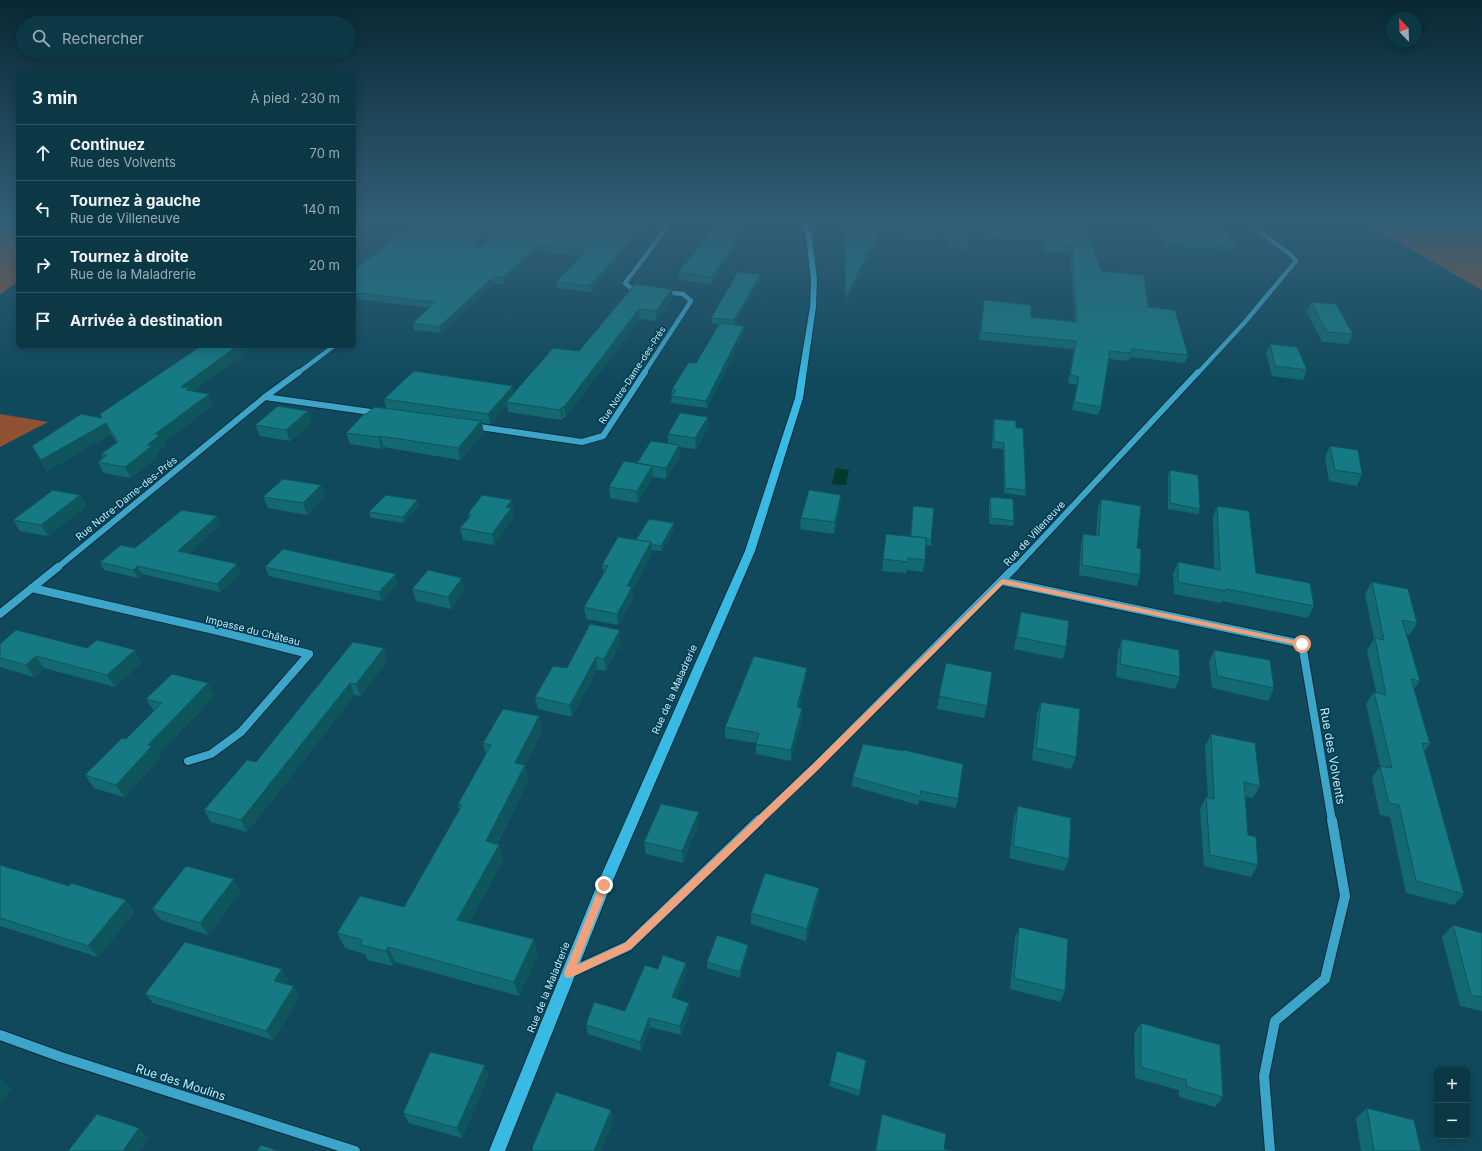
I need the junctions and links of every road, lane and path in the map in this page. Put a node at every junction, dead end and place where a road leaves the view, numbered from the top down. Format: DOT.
graph roads {
  1 [pos="631,276"];
  2 [pos="814,276"];
  3 [pos="1285,276"];
  4 [pos="647,290"];
  5 [pos="661,292"];
  6 [pos="331,348"];
  7 [pos="265,397"];
  8 [pos="384,414"];
  9 [pos="463,425"];
  10 [pos="1002,581"];
  11 [pos="32,588"];
  12 [pos="0,614"];
  13 [pos="188,761"];
  14 [pos="569,973"];
  15 [pos="0,1035"];
  16 [pos="355,1151"];
  17 [pos="497,1151"];
  18 [pos="1270,1151"];
  1 -- 4 [label="street"];
  2 -- 14 [label="main road, Rue de la Maladrerie"];
  3 -- 10 [label="street, Rue de Villeneuve"];
  5 -- 9 [label="street, Rue Notre-Dame-des-Prés"];
  6 -- 7 [label="street, Rue Notre-Dame-des-Prés"];
  7 -- 8 [label="street"];
  7 -- 11 [label="street, Rue Notre-Dame-des-Prés"];
  10 -- 14 [label="street, Rue de Villeneuve"];
  10 -- 18 [label="street, Rue des Volvents"];
  11 -- 12 [label="street, Rue Notre-Dame-des-Prés"];
  11 -- 13 [label="street, Impasse du Château"];
  14 -- 17 [label="main road, Rue de la Maladrerie"];
  15 -- 16 [label="street, Rue des Moulins"];
}
